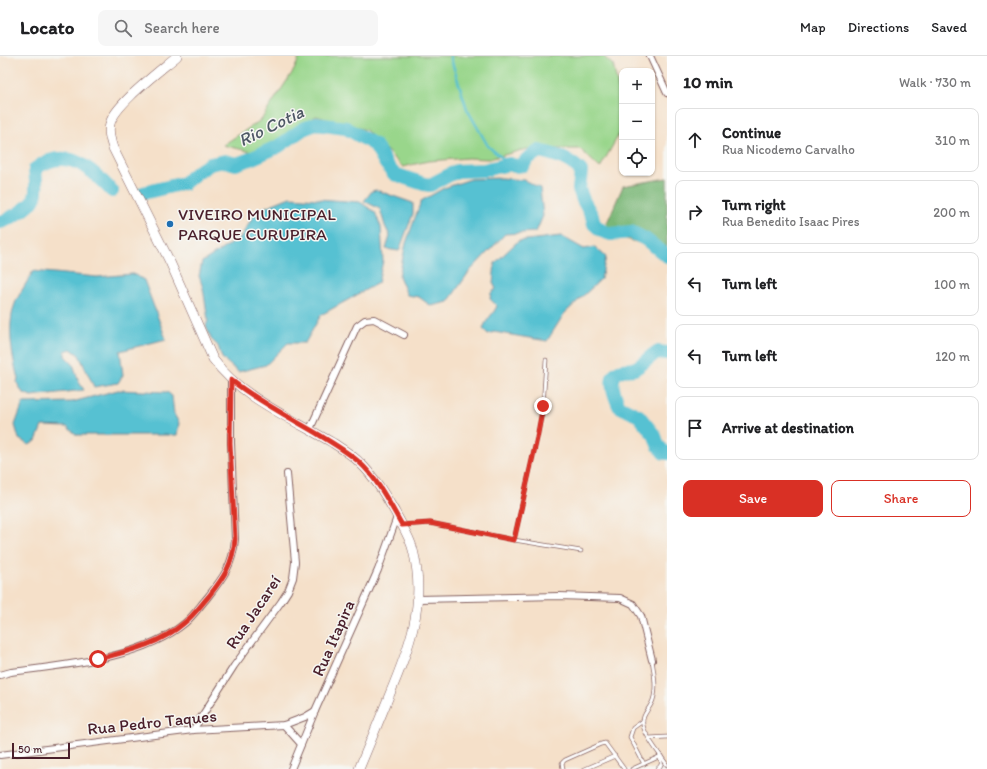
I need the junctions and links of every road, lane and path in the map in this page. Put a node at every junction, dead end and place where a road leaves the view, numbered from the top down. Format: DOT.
graph roads {
  1 [pos="177,56"];
  2 [pos="650,56"];
  3 [pos="667,93"];
  4 [pos="404,335"];
  5 [pos="546,360"];
  6 [pos="231,380"];
  7 [pos="310,429"];
  8 [pos="287,474"];
  9 [pos="399,521"];
  10 [pos="514,540"];
  11 [pos="581,551"];
  12 [pos="418,599"];
  13 [pos="652,660"];
  14 [pos="0,675"];
  15 [pos="315,711"];
  16 [pos="643,721"];
  17 [pos="284,725"];
  18 [pos="193,730"];
  19 [pos="667,737"];
  20 [pos="649,738"];
  21 [pos="301,744"];
  22 [pos="0,755"];
  23 [pos="616,756"];
  24 [pos="660,756"];
  25 [pos="644,764"];
  26 [pos="667,765"];
  27 [pos="291,769"];
  28 [pos="359,769"];
  29 [pos="563,769"];
  30 [pos="585,769"];
  31 [pos="624,769"];
  32 [pos="632,769"];
  33 [pos="657,769"];
  1 -- 6 [label="street"];
  2 -- 3 [label="street"];
  4 -- 7 [label="street"];
  5 -- 10 [label="lane"];
  6 -- 7 [label="street"];
  6 -- 14 [label="street"];
  7 -- 9 [label="street"];
  8 -- 18 [label="street, Rua Jacareí"];
  9 -- 10 [label="lane"];
  9 -- 12 [label="street"];
  9 -- 15 [label="street, Rua Itapira"];
  10 -- 11 [label="lane"];
  12 -- 13 [label="street"];
  12 -- 28 [label="street"];
  13 -- 16 [label="lane"];
  15 -- 17 [label="street, Rua Pedro Taques"];
  15 -- 21 [label="street, Rua Itapira"];
  16 -- 20 [label="lane"];
  16 -- 25 [label="lane"];
  17 -- 18 [label="street, Rua Pedro Taques"];
  17 -- 21 [label="street"];
  18 -- 22 [label="street, Rua Pedro Taques"];
  19 -- 20 [label="lane"];
  20 -- 24 [label="lane"];
  21 -- 27 [label="street, Rua Itapira"];
  23 -- 29 [label="lane"];
  23 -- 30 [label="lane"];
  23 -- 31 [label="lane"];
  24 -- 25 [label="lane"];
  24 -- 26 [label="lane"];
  24 -- 33 [label="lane"];
  25 -- 32 [label="lane"];
}
